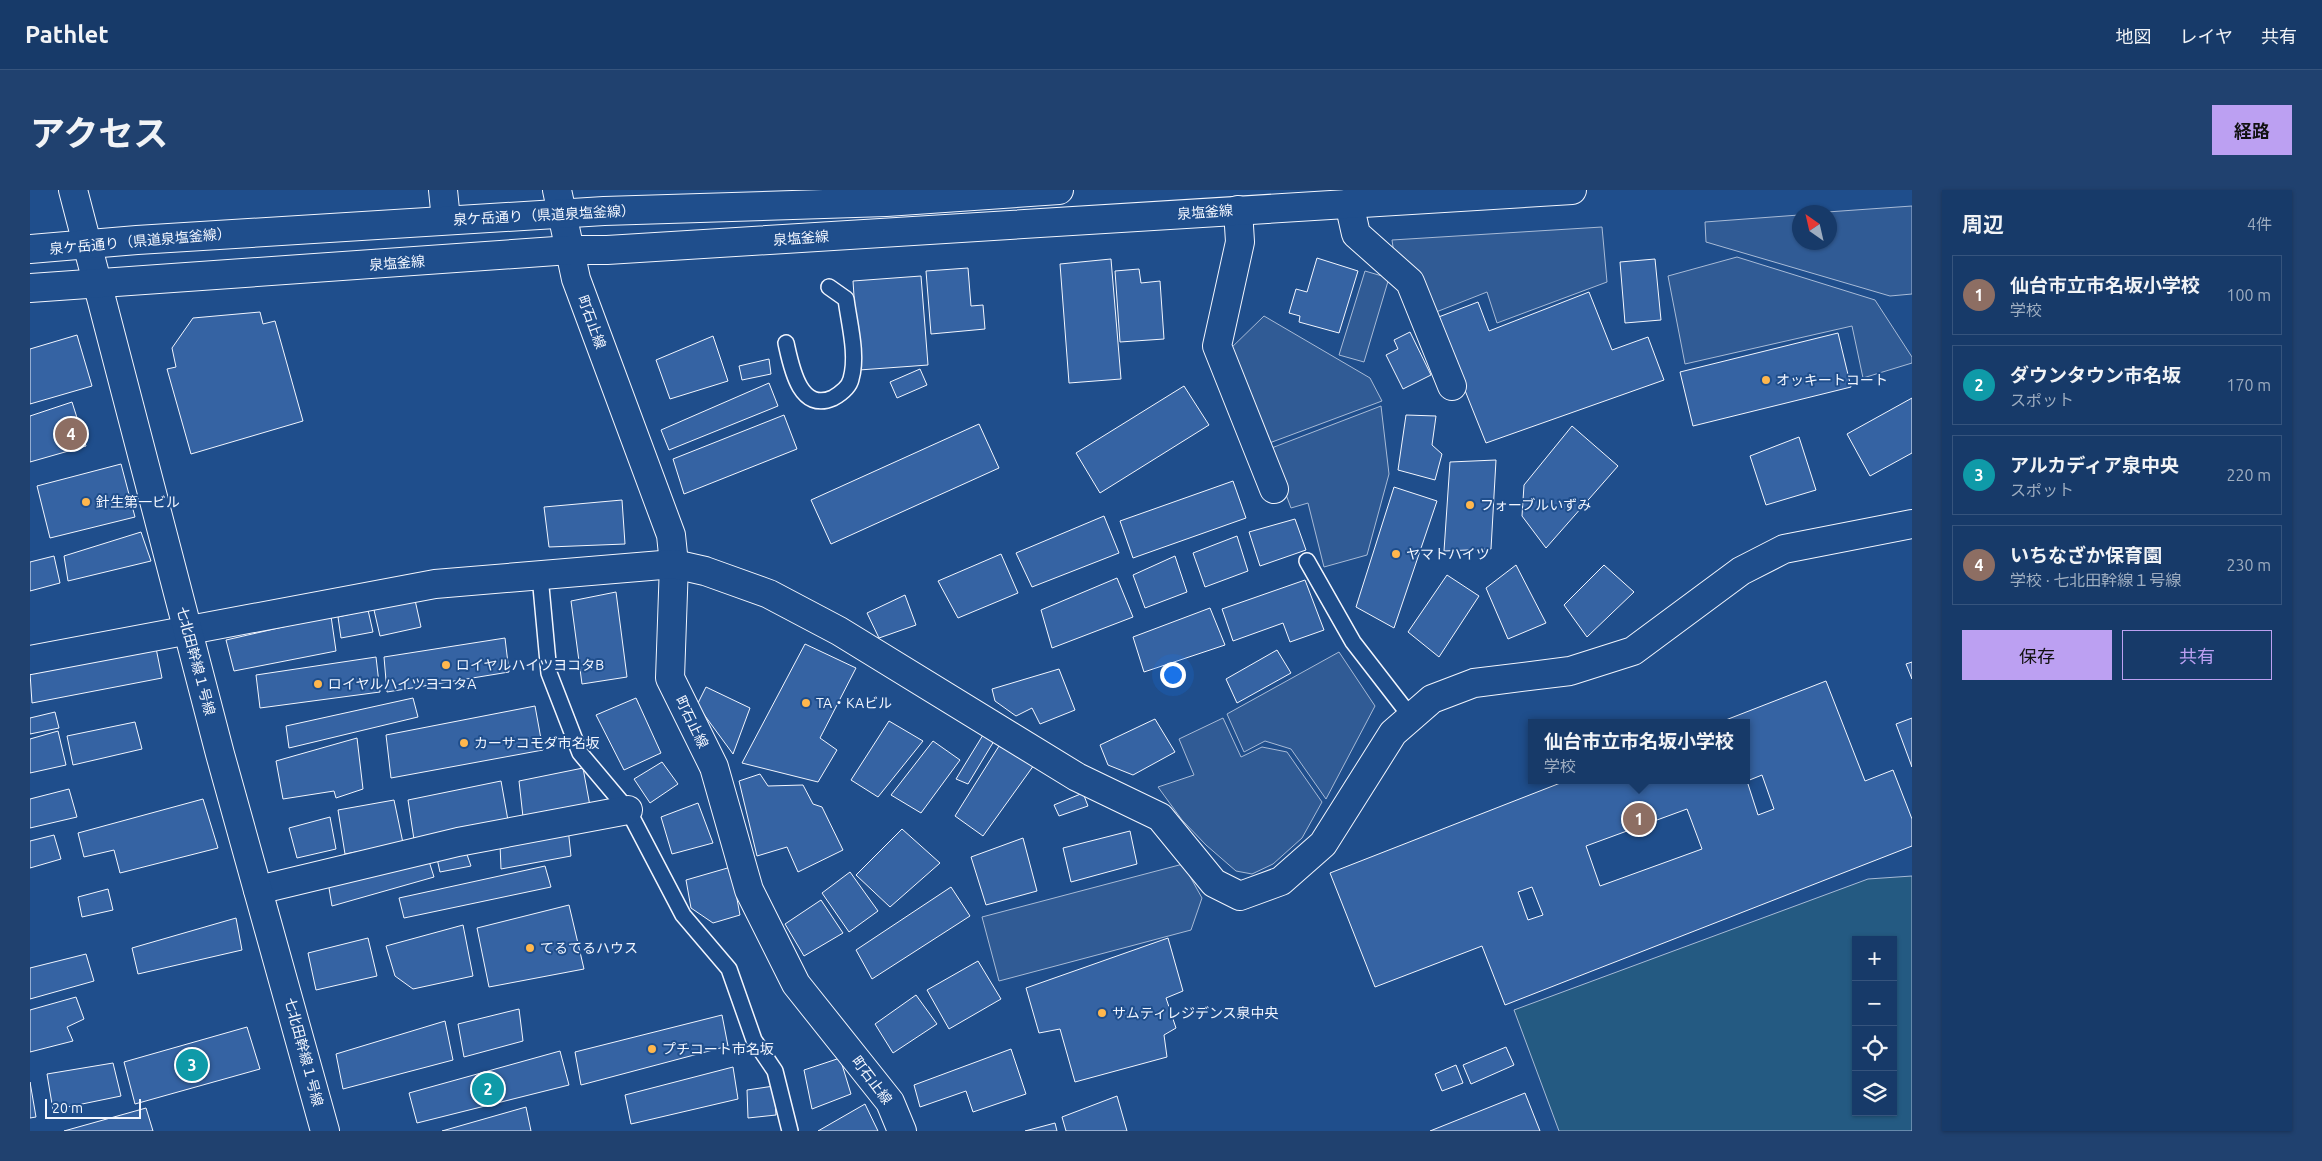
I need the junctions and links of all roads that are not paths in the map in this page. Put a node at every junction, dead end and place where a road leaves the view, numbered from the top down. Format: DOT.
graph roads {
  1 [pos="73,190"];
  2 [pos="443,190"];
  3 [pos="1059,190"];
  4 [pos="1572,190"];
  5 [pos="559,202"];
  6 [pos="1350,203"];
  7 [pos="1238,210"];
  8 [pos="446,220"];
  9 [pos="87,245"];
  10 [pos="30,250"];
  11 [pos="570,250"];
  12 [pos="97,282"];
  13 [pos="829,287"];
  14 [pos="30,288"];
  15 [pos="786,343"];
  16 [pos="1452,386"];
  17 [pos="1274,489"];
  18 [pos="1912,524"];
  19 [pos="1307,561"];
  20 [pos="674,564"];
  21 [pos="540,576"];
  22 [pos="187,630"];
  23 [pos="30,660"];
  24 [pos="1411,717"];
  25 [pos="628,810"];
  26 [pos="258,890"];
  27 [pos="325,1131"];
  28 [pos="790,1131"];
  29 [pos="902,1131"];
  1 -- 9 [label="street, 七北田幹線１号線"];
  2 -- 8 [label="street"];
  3 -- 5 [label="street, 泉ケ岳通り（県道泉塩釜線）"];
  4 -- 6 [label="street, 泉塩釜線"];
  5 -- 8 [label="street, 泉ケ岳通り（県道泉塩釜線）"];
  5 -- 11 [label="street, 町石止線"];
  6 -- 7 [label="street, 泉塩釜線"];
  6 -- 16 [label="street"];
  7 -- 11 [label="street, 泉塩釜線"];
  7 -- 17 [label="street"];
  8 -- 9 [label="street, 泉ケ岳通り（県道泉塩釜線）"];
  9 -- 10 [label="street, 泉ケ岳通り（県道泉塩釜線）"];
  9 -- 12 [label="street, 七北田幹線１号線"];
  11 -- 12 [label="street, 泉塩釜線"];
  11 -- 20 [label="street, 町石止線"];
  12 -- 14 [label="street, 泉塩釜線"];
  12 -- 22 [label="street, 七北田幹線１号線"];
  13 -- 15 [label="lane"];
  18 -- 24 [label="street"];
  19 -- 24 [label="lane"];
  20 -- 21 [label="street"];
  20 -- 24 [label="street"];
  20 -- 29 [label="street, 町石止線"];
  21 -- 22 [label="street"];
  21 -- 25 [label="lane"];
  22 -- 23 [label="street"];
  22 -- 26 [label="street, 七北田幹線１号線"];
  25 -- 26 [label="street"];
  25 -- 28 [label="lane"];
  26 -- 27 [label="street, 七北田幹線１号線"];
}
